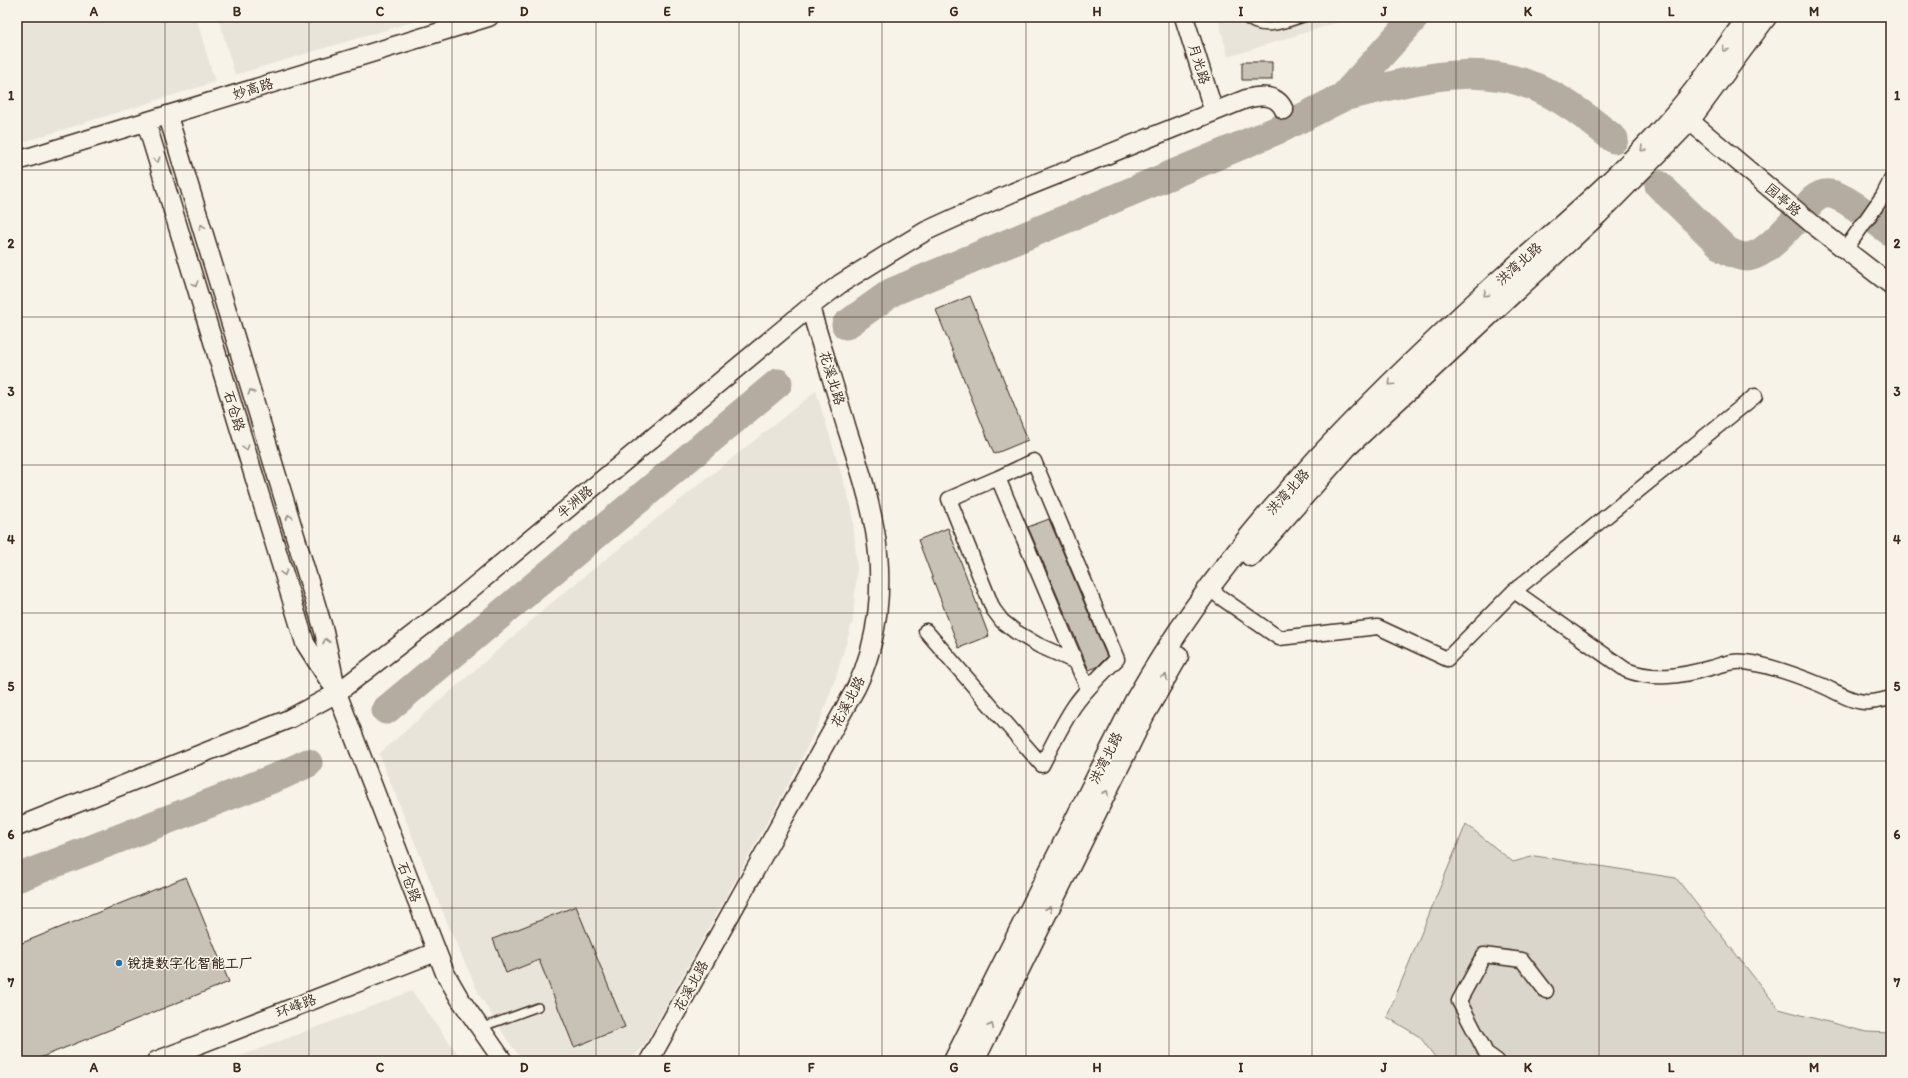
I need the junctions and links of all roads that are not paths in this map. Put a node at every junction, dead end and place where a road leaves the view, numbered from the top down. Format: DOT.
graph roads {
  1 [pos="489,17"];
  2 [pos="1184,17"];
  3 [pos="1242,17"];
  4 [pos="1306,17"];
  5 [pos="1748,17"];
  6 [pos="1766,17"];
  7 [pos="1284,110"];
  8 [pos="1214,112"];
  9 [pos="168,116"];
  10 [pos="1683,116"];
  11 [pos="146,122"];
  12 [pos="17,161"];
  13 [pos="1891,180"];
  14 [pos="1845,250"];
  15 [pos="1891,285"];
  16 [pos="810,307"];
  17 [pos="1755,396"];
  18 [pos="998,478"];
  19 [pos="1514,591"];
  20 [pos="1215,593"];
  21 [pos="926,631"];
  22 [pos="1076,662"];
  23 [pos="1088,690"];
  24 [pos="337,693"];
  25 [pos="1891,698"];
  26 [pos="17,827"];
  27 [pos="436,952"];
  28 [pos="1546,991"];
  29 [pos="538,1007"];
  30 [pos="479,1028"];
  31 [pos="156,1061"];
  32 [pos="503,1061"];
  33 [pos="649,1061"];
  34 [pos="954,1061"];
  35 [pos="974,1061"];
  36 [pos="1497,1061"];
  1 -- 9 [label="street, 妙高路"];
  2 -- 8 [label="street, 月光路"];
  3 -- 4 [label="lane"];
  5 -- 10 [label="main road, 洪湾北路, one-way"];
  6 -- 10 [label="main road, 洪湾北路"];
  7 -- 8 [label="street, 半洲路"];
  8 -- 16 [label="street, 半洲路"];
  9 -- 11 [label="street, 妙高路"];
  24 -- 9 [label="street, 石仓路, one-way"];
  10 -- 14 [label="street, 园亭路"];
  10 -- 20 [label="main road, 洪湾北路"];
  11 -- 12 [label="street, 妙高路"];
  11 -- 24 [label="street, 石仓路, one-way"];
  13 -- 14 [label="street"];
  14 -- 15 [label="street, 园亭路"];
  16 -- 24 [label="street, 半洲路"];
  16 -- 33 [label="street, 花溪北路"];
  17 -- 19 [label="street"];
  18 -- 22 [label="street"];
  18 -- 22 [label="street"];
  18 -- 23 [label="street"];
  19 -- 20 [label="street"];
  19 -- 25 [label="street"];
  20 -- 34 [label="main road, 洪湾北路"];
  35 -- 20 [label="main road, 洪湾北路, one-way"];
  21 -- 23 [label="street"];
  22 -- 23 [label="street"];
  24 -- 26 [label="street, 半洲路"];
  24 -- 27 [label="street, 石仓路"];
  27 -- 30 [label="street, 石仓路"];
  27 -- 31 [label="street, 环峰路"];
  28 -- 36 [label="street"];
  29 -- 30 [label="lane"];
  30 -- 32 [label="street, 石仓路"];
}
